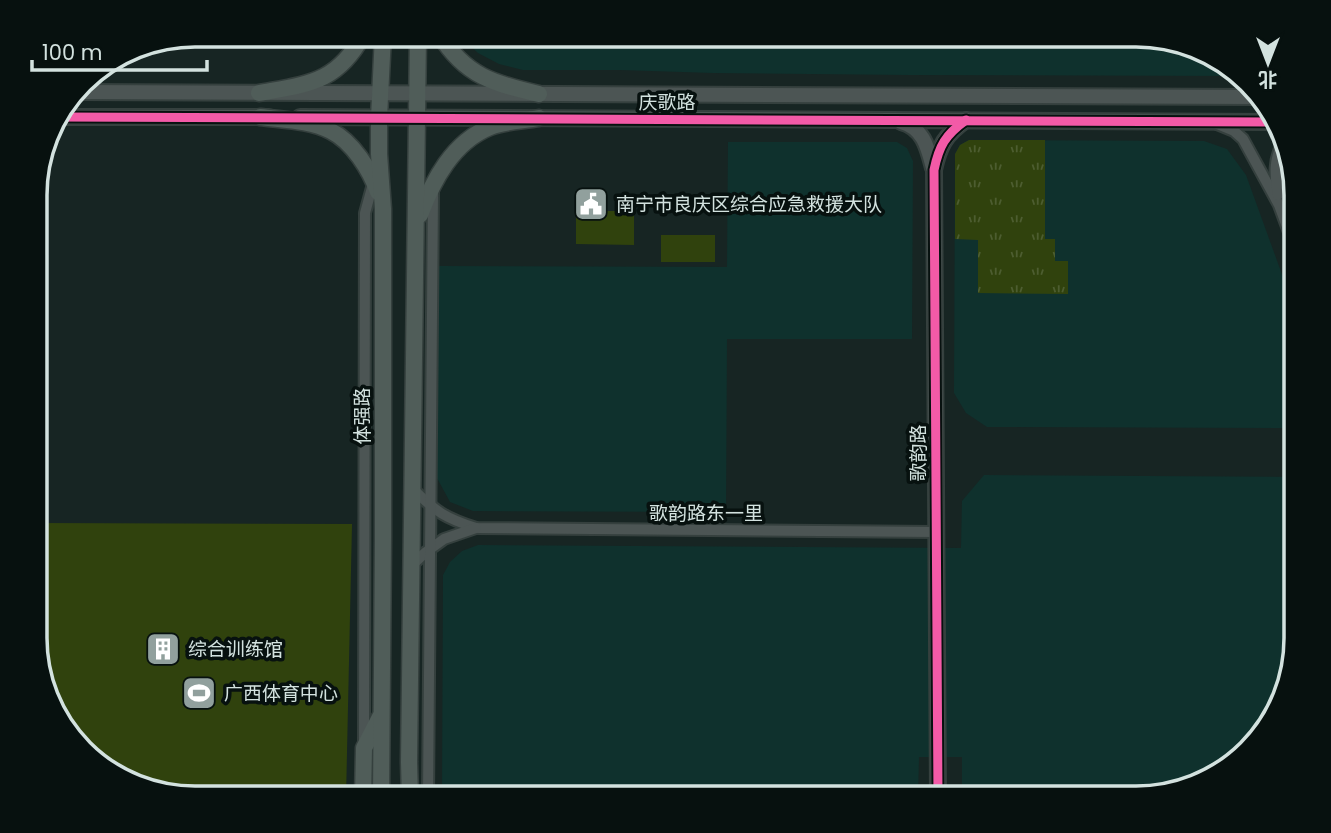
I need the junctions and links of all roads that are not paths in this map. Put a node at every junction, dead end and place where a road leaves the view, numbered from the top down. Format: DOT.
graph roads {
  1 [pos="356,48"];
  2 [pos="383,48"];
  3 [pos="418,48"];
  4 [pos="449,48"];
  5 [pos="90,92"];
  6 [pos="259,93"];
  7 [pos="381,93"];
  8 [pos="418,93"];
  9 [pos="539,94"];
  10 [pos="614,94"];
  11 [pos="1233,97"];
  12 [pos="70,117"];
  13 [pos="260,117"];
  14 [pos="379,118"];
  15 [pos="418,118"];
  16 [pos="539,118"];
  17 [pos="614,119"];
  18 [pos="892,120"];
  19 [pos="966,120"];
  20 [pos="1210,121"];
  21 [pos="1264,122"];
  22 [pos="379,154"];
  23 [pos="1278,155"];
  24 [pos="934,170"];
  25 [pos="373,180"];
  26 [pos="433,187"];
  27 [pos="1279,205"];
  28 [pos="383,209"];
  29 [pos="1283,216"];
  30 [pos="416,224"];
  31 [pos="413,489"];
  32 [pos="430,506"];
  33 [pos="476,528"];
  34 [pos="936,532"];
  35 [pos="430,549"];
  36 [pos="412,565"];
  37 [pos="381,715"];
  38 [pos="364,748"];
  39 [pos="938,785"];
  40 [pos="363,786"];
  41 [pos="381,786"];
  42 [pos="410,786"];
  43 [pos="428,786"];
  1 -- 6 [label="main road"];
  2 -- 7 [label="main road, 体强路"];
  3 -- 8 [label="main road"];
  4 -- 9 [label="main road"];
  5 -- 6 [label="street, 庆歌路"];
  6 -- 7 [label="street, 庆歌路"];
  7 -- 8 [label="street, 庆歌路"];
  7 -- 14 [label="main road, 体强路"];
  8 -- 9 [label="street, 庆歌路"];
  8 -- 15 [label="main road"];
  9 -- 10 [label="street, 庆歌路"];
  10 -- 11 [label="street, 庆歌路"];
  10 -- 17 [label="street"];
  12 -- 13 [label="street, 庆歌路"];
  13 -- 14 [label="street, 庆歌路"];
  13 -- 25 [label="main road"];
  14 -- 15 [label="street, 庆歌路"];
  14 -- 22 [label="main road, 体强路"];
  15 -- 16 [label="street, 庆歌路"];
  15 -- 30 [label="main road"];
  16 -- 17 [label="street, 庆歌路"];
  16 -- 26 [label="main road"];
  17 -- 18 [label="street, 庆歌路"];
  18 -- 19 [label="street, 庆歌路"];
  18 -- 24 [label="street, 歌韵路"];
  19 -- 20 [label="street, 庆歌路"];
  19 -- 24 [label="street, 歌韵路"];
  20 -- 21 [label="street, 庆歌路"];
  20 -- 27 [label="street"];
  22 -- 25 [label="street"];
  22 -- 28 [label="main road, 体强路"];
  23 -- 27 [label="street"];
  24 -- 34 [label="street, 歌韵路"];
  25 -- 28 [label="main road"];
  25 -- 38 [label="street"];
  26 -- 30 [label="main road"];
  26 -- 32 [label="street"];
  27 -- 29 [label="street"];
  28 -- 37 [label="main road, 体强路"];
  30 -- 31 [label="main road"];
  31 -- 32 [label="street, 歌韵路东一里"];
  31 -- 36 [label="main road"];
  32 -- 33 [label="street, 歌韵路东一里"];
  32 -- 35 [label="street"];
  33 -- 34 [label="street, 歌韵路东一里"];
  33 -- 35 [label="street, 歌韵路东一里"];
  34 -- 39 [label="street, 歌韵路"];
  35 -- 36 [label="street, 歌韵路东一里"];
  35 -- 43 [label="street"];
  36 -- 42 [label="main road"];
  37 -- 38 [label="main road"];
  37 -- 41 [label="main road, 体强路"];
  38 -- 40 [label="main road"];
}
